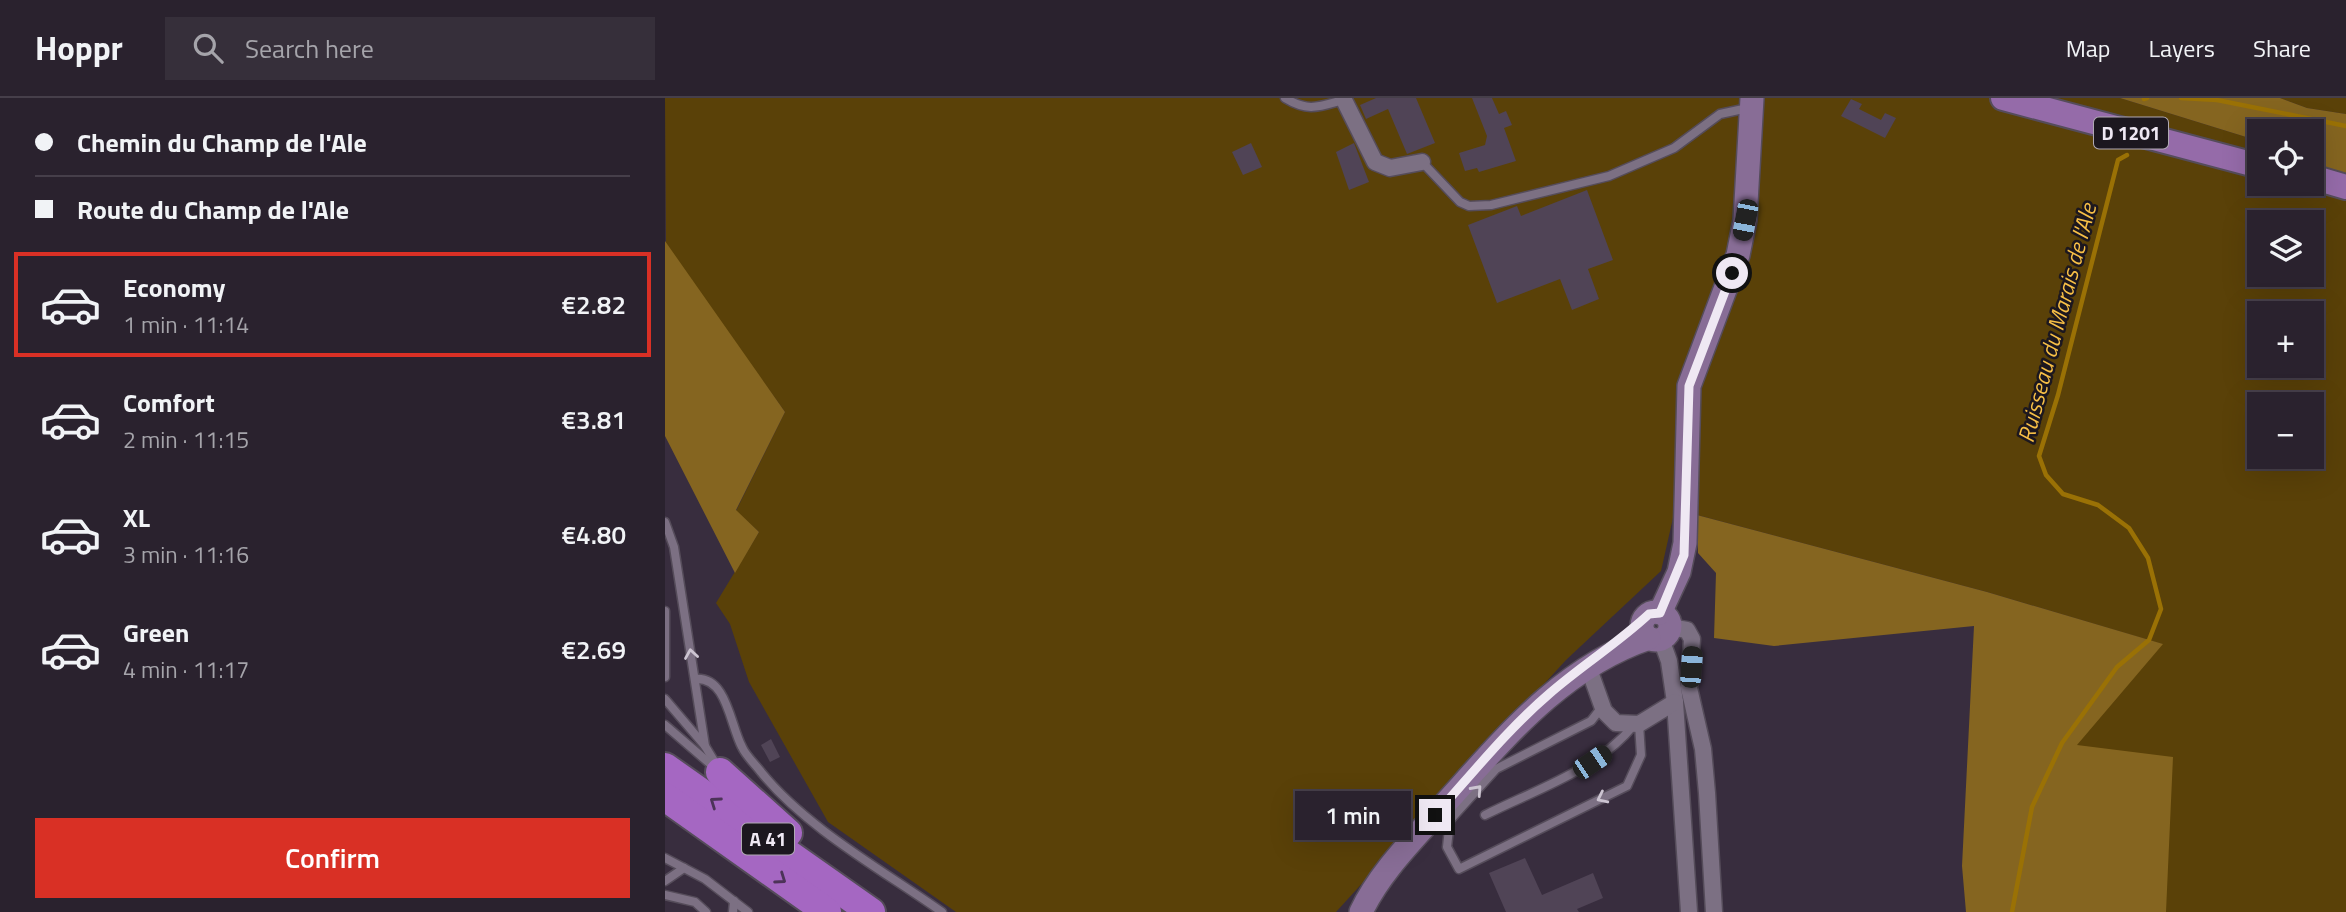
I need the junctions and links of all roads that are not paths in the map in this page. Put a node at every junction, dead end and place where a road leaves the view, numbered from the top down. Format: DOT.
graph roads {
  1 [pos="1285,98"];
  2 [pos="2003,98"];
  3 [pos="2054,98"];
  4 [pos="1343,99"];
  5 [pos="1750,101"];
  6 [pos="2247,154"];
  7 [pos="1422,162"];
  8 [pos="2247,163"];
  9 [pos="2324,181"];
  10 [pos="2346,187"];
  11 [pos="665,522"];
  12 [pos="682,598"];
  13 [pos="665,611"];
  14 [pos="666,616"];
  15 [pos="1656,628"];
  16 [pos="1582,672"];
  17 [pos="665,677"];
  18 [pos="695,679"];
  19 [pos="665,699"];
  20 [pos="1675,702"];
  21 [pos="1602,707"];
  22 [pos="665,725"];
  23 [pos="1636,725"];
  24 [pos="705,746"];
  25 [pos="665,767"];
  26 [pos="720,772"];
  27 [pos="665,797"];
  28 [pos="1485,815"];
  29 [pos="665,858"];
  30 [pos="684,868"];
  31 [pos="665,881"];
  32 [pos="665,895"];
  33 [pos="734,901"];
  34 [pos="706,912"];
  35 [pos="733,912"];
  36 [pos="748,912"];
  37 [pos="827,912"];
  38 [pos="871,912"];
  39 [pos="885,912"];
  40 [pos="942,912"];
  41 [pos="1360,912"];
  42 [pos="1689,912"];
  43 [pos="1714,912"];
  1 -- 4 [label="lane"];
  2 -- 8 [label="main road, D 1201"];
  3 -- 6 [label="main road, D 1201"];
  4 -- 7 [label="street"];
  5 -- 7 [label="lane"];
  5 -- 15 [label="street"];
  9 -- 10 [label="main road"];
  11 -- 12 [label="lane"];
  12 -- 14 [label="lane"];
  18 -- 12 [label="lane, one-way"];
  13 -- 14 [label="lane"];
  14 -- 17 [label="lane"];
  15 -- 16 [label="street"];
  15 -- 20 [label="street"];
  15 -- 43 [label="street"];
  16 -- 21 [label="street"];
  16 -- 41 [label="street"];
  18 -- 24 [label="lane"];
  18 -- 40 [label="lane"];
  19 -- 24 [label="lane"];
  20 -- 23 [label="street"];
  20 -- 42 [label="street"];
  21 -- 23 [label="street"];
  23 -- 21 [label="lane, one-way"];
  22 -- 26 [label="lane"];
  23 -- 28 [label="lane"];
  24 -- 26 [label="lane"];
  38 -- 25 [label="highway, A 41, one-way"];
  26 -- 39 [label="highway"];
  27 -- 37 [label="highway, A 41, one-way"];
  29 -- 30 [label="lane"];
  30 -- 31 [label="lane"];
  30 -- 33 [label="lane"];
  32 -- 34 [label="lane"];
  33 -- 35 [label="lane"];
  33 -- 36 [label="lane"];
}
